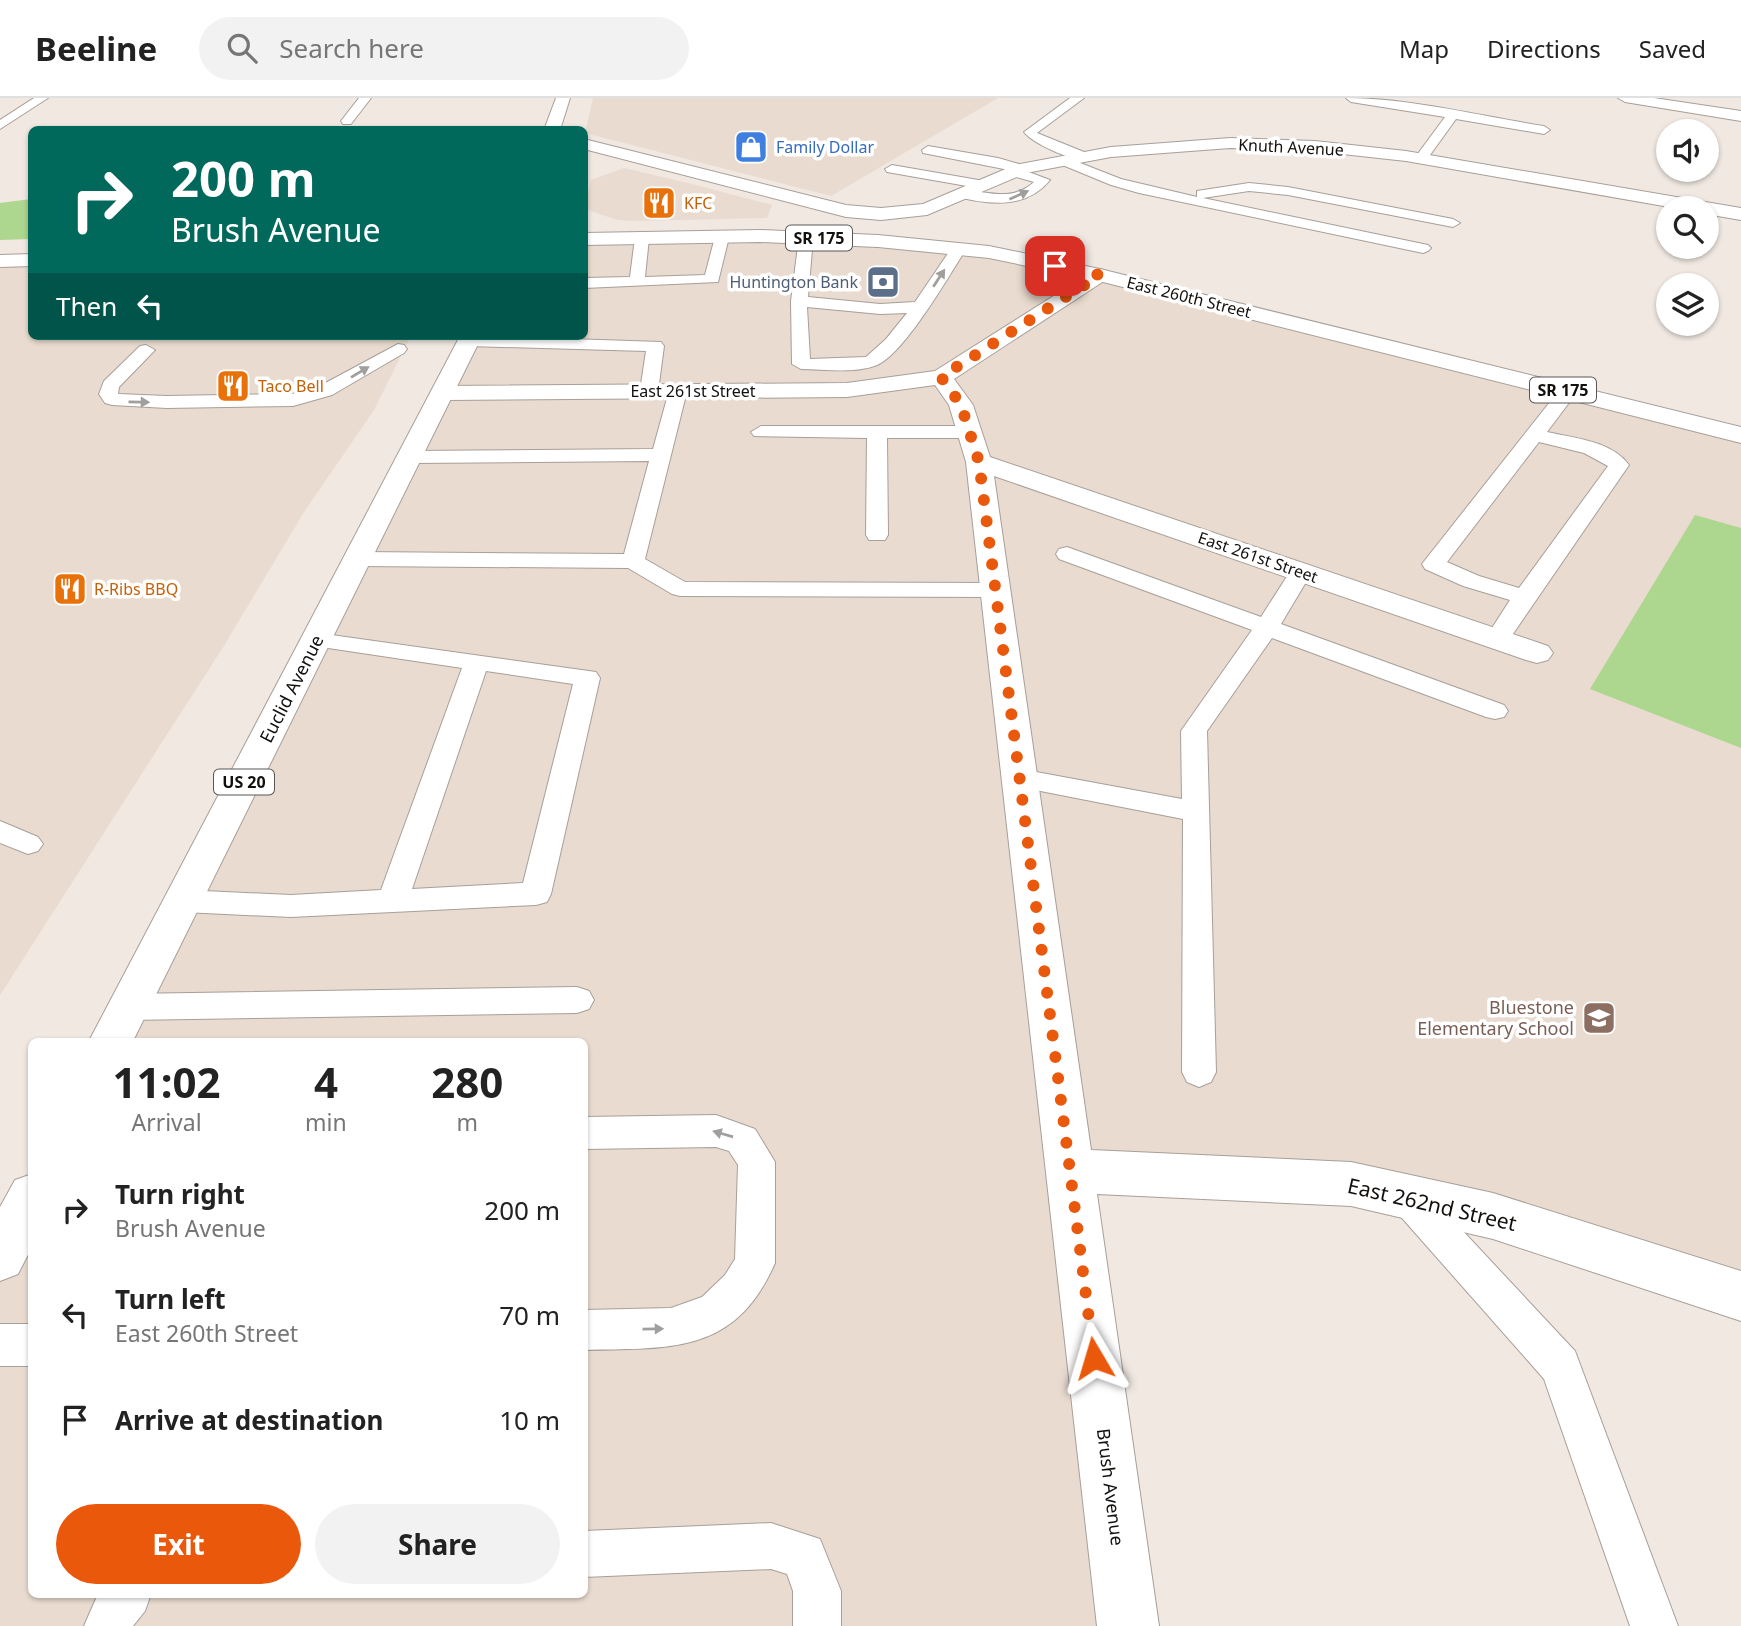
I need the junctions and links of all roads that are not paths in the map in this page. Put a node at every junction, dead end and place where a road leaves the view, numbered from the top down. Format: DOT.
graph roads {
  1 [pos="42,98"];
  2 [pos="365,98"];
  3 [pos="563,98"];
  4 [pos="1078,98"];
  5 [pos="1625,98"];
  6 [pos="1351,99"];
  7 [pos="1684,102"];
  8 [pos="1453,115"];
  9 [pos="1741,116"];
  10 [pos="346,121"];
  11 [pos="0,125"];
  12 [pos="553,126"];
  13 [pos="1544,130"];
  14 [pos="588,145"];
  15 [pos="928,150"];
  16 [pos="1084,157"];
  17 [pos="1420,159"];
  18 [pos="1065,161"];
  19 [pos="892,169"];
  20 [pos="1017,171"];
  21 [pos="984,185"];
  22 [pos="962,194"];
  23 [pos="1181,197"];
  24 [pos="1656,199"];
  25 [pos="1719,210"];
  26 [pos="1741,214"];
  27 [pos="1453,223"];
  28 [pos="722,237"];
  29 [pos="642,238"];
  30 [pos="806,238"];
  31 [pos="588,239"];
  32 [pos="1423,248"];
  33 [pos="958,249"];
  34 [pos="28,260"];
  35 [pos="0,261"];
  36 [pos="1100,275"];
  37 [pos="637,282"];
  38 [pos="588,283"];
  39 [pos="799,301"];
  40 [pos="920,307"];
  41 [pos="470,340"];
  42 [pos="551,340"];
  43 [pos="398,349"];
  44 [pos="146,350"];
  45 [pos="872,361"];
  46 [pos="801,364"];
  47 [pos="941,377"];
  48 [pos="894,385"];
  49 [pos="802,390"];
  50 [pos="649,391"];
  51 [pos="678,391"];
  52 [pos="1568,391"];
  53 [pos="444,393"];
  54 [pos="761,432"];
  55 [pos="877,432"];
  56 [pos="1535,435"];
  57 [pos="1741,435"];
  58 [pos="974,447"];
  59 [pos="661,455"];
  60 [pos="411,457"];
  61 [pos="877,535"];
  62 [pos="1067,554"];
  63 [pos="358,559"];
  64 [pos="633,561"];
  65 [pos="1301,572"];
  66 [pos="995,590"];
  67 [pos="1524,597"];
  68 [pos="1267,627"];
  69 [pos="1497,639"];
  70 [pos="317,640"];
  71 [pos="1537,653"];
  72 [pos="477,662"];
  73 [pos="1495,711"];
  74 [pos="1020,778"];
  75 [pos="1197,813"];
  76 [pos="0,831"];
  77 [pos="28,844"];
  78 [pos="183,901"];
  79 [pos="392,903"];
  80 [pos="577,1000"];
  81 [pos="128,1007"];
  82 [pos="112,1038"];
  83 [pos="1199,1072"];
  84 [pos="588,1133"];
  85 [pos="1070,1171"];
  86 [pos="1407,1197"];
  87 [pos="28,1204"];
  88 [pos="0,1257"];
  89 [pos="1741,1296"];
  90 [pos="588,1331"];
  91 [pos="0,1345"];
  92 [pos="28,1345"];
  93 [pos="588,1553"];
  94 [pos="125,1598"];
  95 [pos="108,1626"];
  96 [pos="817,1626"];
  97 [pos="1128,1626"];
  98 [pos="1654,1626"];
  1 -- 11 [label="lane"];
  2 -- 10 [label="lane"];
  3 -- 12 [label="street"];
  4 -- 16 [label="lane"];
  5 -- 7 [label="street"];
  6 -- 8 [label="lane"];
  7 -- 9 [label="street"];
  8 -- 13 [label="lane"];
  8 -- 17 [label="lane"];
  14 -- 22 [label="street, Knuth Avenue"];
  15 -- 20 [label="lane"];
  16 -- 17 [label="street, Knuth Avenue"];
  16 -- 18 [label="street, Knuth Avenue"];
  17 -- 24 [label="street, Knuth Avenue"];
  18 -- 20 [label="street, Knuth Avenue"];
  18 -- 23 [label="lane"];
  19 -- 21 [label="lane"];
  20 -- 21 [label="street, Knuth Avenue"];
  22 -- 20 [label="lane, one-way"];
  21 -- 22 [label="street, Knuth Avenue"];
  23 -- 27 [label="lane"];
  23 -- 32 [label="lane"];
  25 -- 26 [label="street, Knuth Avenue"];
  28 -- 29 [label="street, East 260th Street / SR 175"];
  28 -- 30 [label="street, East 260th Street / SR 175"];
  28 -- 37 [label="lane"];
  29 -- 31 [label="street, East 260th Street / SR 175"];
  29 -- 37 [label="lane"];
  30 -- 33 [label="street, East 260th Street / SR 175"];
  30 -- 39 [label="lane"];
  33 -- 36 [label="street, East 260th Street / SR 175"];
  40 -- 33 [label="lane, one-way"];
  34 -- 35 [label="street"];
  36 -- 47 [label="street"];
  36 -- 52 [label="street, East 260th Street / SR 175"];
  37 -- 38 [label="lane"];
  39 -- 40 [label="lane"];
  39 -- 46 [label="lane"];
  40 -- 45 [label="lane"];
  41 -- 53 [label="street, Euclid Avenue / US 20"];
  42 -- 50 [label="lane"];
  44 -- 43 [label="lane, one-way"];
  45 -- 46 [label="lane"];
  45 -- 48 [label="lane"];
  46 -- 49 [label="lane"];
  47 -- 48 [label="street, East 261st Street"];
  47 -- 58 [label="street, Brush Avenue"];
  48 -- 49 [label="street, East 261st Street"];
  49 -- 51 [label="street, East 261st Street"];
  50 -- 51 [label="street, East 261st Street"];
  50 -- 53 [label="street, East 261st Street"];
  51 -- 59 [label="lane"];
  52 -- 56 [label="lane"];
  52 -- 57 [label="street, East 260th Street / SR 175"];
  53 -- 60 [label="street, Euclid Avenue / US 20"];
  54 -- 55 [label="lane"];
  55 -- 58 [label="lane"];
  55 -- 61 [label="lane"];
  56 -- 67 [label="lane"];
  56 -- 67 [label="lane"];
  58 -- 65 [label="street, East 261st Street"];
  58 -- 66 [label="street, Brush Avenue"];
  59 -- 60 [label="lane"];
  59 -- 64 [label="lane"];
  60 -- 63 [label="street, Euclid Avenue / US 20"];
  62 -- 68 [label="lane"];
  63 -- 64 [label="lane"];
  63 -- 70 [label="street, Euclid Avenue / US 20"];
  64 -- 66 [label="lane"];
  65 -- 68 [label="lane"];
  65 -- 69 [label="street, East 261st Street"];
  66 -- 74 [label="street, Brush Avenue"];
  67 -- 69 [label="lane"];
  68 -- 73 [label="lane"];
  68 -- 75 [label="lane"];
  69 -- 71 [label="street, East 261st Street"];
  70 -- 72 [label="lane"];
  70 -- 78 [label="street, Euclid Avenue / US 20"];
  72 -- 79 [label="lane"];
  72 -- 79 [label="lane"];
  74 -- 75 [label="lane"];
  74 -- 85 [label="street, Brush Avenue"];
  75 -- 83 [label="lane"];
  76 -- 77 [label="lane"];
  78 -- 79 [label="lane"];
  78 -- 81 [label="street, Euclid Avenue / US 20"];
  80 -- 81 [label="lane"];
  81 -- 82 [label="street, Euclid Avenue / US 20"];
  90 -- 84 [label="lane, one-way"];
  85 -- 86 [label="street, East 262nd Street"];
  85 -- 97 [label="street, Brush Avenue"];
  86 -- 89 [label="street, East 262nd Street"];
  86 -- 98 [label="lane"];
  87 -- 88 [label="street"];
  91 -- 92 [label="lane"];
  93 -- 96 [label="lane"];
  94 -- 95 [label="lane"];
}
